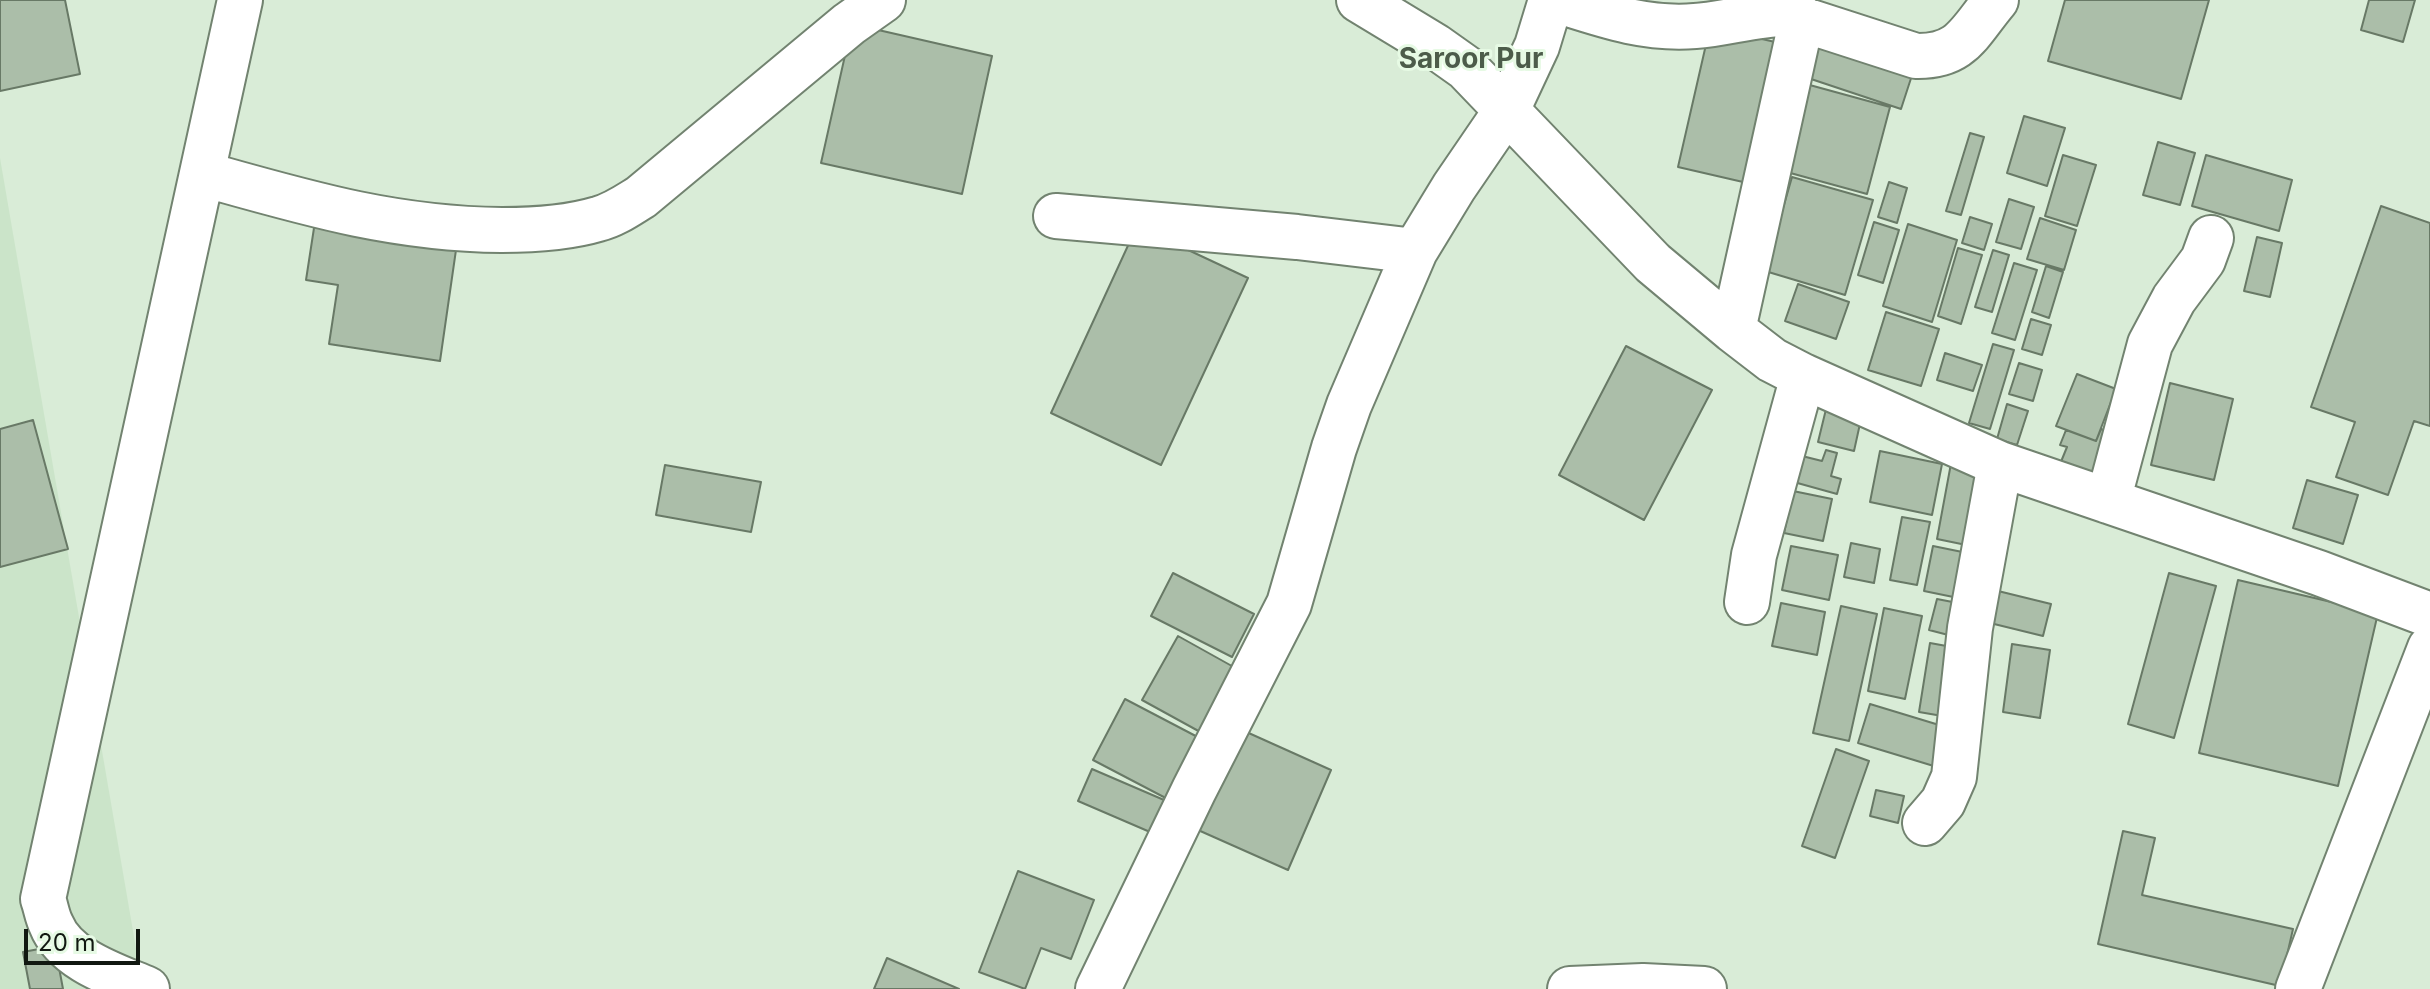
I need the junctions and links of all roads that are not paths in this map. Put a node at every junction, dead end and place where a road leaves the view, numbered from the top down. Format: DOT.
graph roads {
  1 [pos="240,0"];
  2 [pos="883,0"];
  3 [pos="1359,0"];
  4 [pos="1554,0"];
  5 [pos="1996,0"];
  6 [pos="1802,18"];
  7 [pos="1508,108"];
  8 [pos="203,174"];
  9 [pos="1056,216"];
  10 [pos="2211,238"];
  11 [pos="1415,251"];
  12 [pos="1733,330"];
  13 [pos="1803,376"];
  14 [pos="2000,464"];
  15 [pos="2108,501"];
  16 [pos="1747,602"];
  17 [pos="2430,615"];
  18 [pos="2430,648"];
  19 [pos="1925,823"];
  20 [pos="147,989"];
  21 [pos="1098,989"];
  22 [pos="1570,989"];
  23 [pos="1704,989"];
  24 [pos="2298,989"];
  1 -- 8 [label="street"];
  2 -- 8 [label="street"];
  3 -- 7 [label="street"];
  4 -- 6 [label="street"];
  4 -- 7 [label="street"];
  5 -- 6 [label="street"];
  6 -- 12 [label="street"];
  7 -- 11 [label="street"];
  7 -- 12 [label="street"];
  8 -- 20 [label="street"];
  9 -- 11 [label="street"];
  10 -- 15 [label="street"];
  11 -- 21 [label="street"];
  12 -- 13 [label="street"];
  13 -- 14 [label="street"];
  13 -- 16 [label="street"];
  14 -- 15 [label="street"];
  14 -- 19 [label="street"];
  15 -- 17 [label="street"];
  18 -- 24 [label="street"];
  22 -- 23 [label="street"];
}
